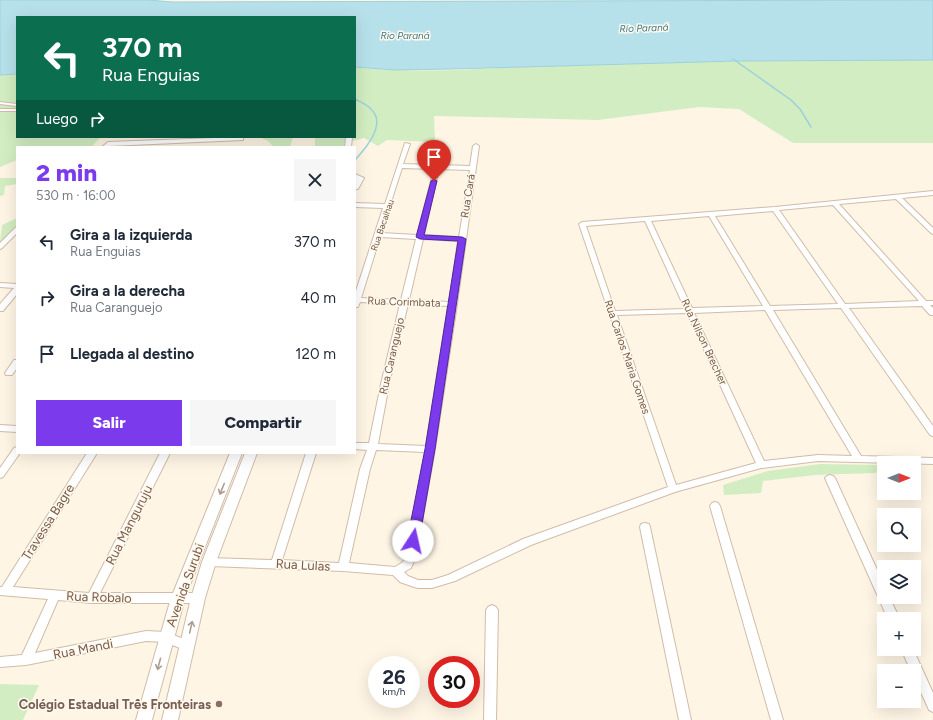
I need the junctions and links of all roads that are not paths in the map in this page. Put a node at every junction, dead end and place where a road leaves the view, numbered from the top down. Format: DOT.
graph roads {
  1 [pos="0,103"];
  2 [pos="16,105"];
  3 [pos="0,110"];
  4 [pos="16,110"];
  5 [pos="242,140"];
  6 [pos="407,144"];
  7 [pos="442,145"];
  8 [pos="106,146"];
  9 [pos="476,146"];
  10 [pos="401,166"];
  11 [pos="438,167"];
  12 [pos="473,168"];
  13 [pos="356,176"];
  14 [pos="356,186"];
  15 [pos="933,194"];
  16 [pos="898,197"];
  17 [pos="835,203"];
  18 [pos="356,205"];
  19 [pos="388,206"];
  20 [pos="774,209"];
  21 [pos="711,214"];
  22 [pos="647,219"];
  23 [pos="16,230"];
  24 [pos="933,232"];
  25 [pos="378,235"];
  26 [pos="420,237"];
  27 [pos="462,239"];
  28 [pos="0,247"];
  29 [pos="0,285"];
  30 [pos="16,286"];
  31 [pos="16,290"];
  32 [pos="356,302"];
  33 [pos="405,302"];
  34 [pos="929,303"];
  35 [pos="453,304"];
  36 [pos="844,307"];
  37 [pos="0,309"];
  38 [pos="768,309"];
  39 [pos="690,311"];
  40 [pos="612,313"];
  41 [pos="933,313"];
  42 [pos="0,428"];
  43 [pos="16,429"];
  44 [pos="933,433"];
  45 [pos="356,446"];
  46 [pos="373,447"];
  47 [pos="430,449"];
  48 [pos="16,451"];
  49 [pos="91,454"];
  50 [pos="164,454"];
  51 [pos="236,454"];
  52 [pos="252,454"];
  53 [pos="311,454"];
  54 [pos="858,458"];
  55 [pos="933,461"];
  56 [pos="761,465"];
  57 [pos="0,474"];
  58 [pos="830,478"];
  59 [pos="673,489"];
  60 [pos="715,506"];
  61 [pos="645,527"];
  62 [pos="209,562"];
  63 [pos="276,564"];
  64 [pos="343,567"];
  65 [pos="396,572"];
  66 [pos="2,591"];
  67 [pos="55,595"];
  68 [pos="92,598"];
  69 [pos="178,598"];
  70 [pos="198,598"];
  71 [pos="492,610"];
  72 [pos="891,612"];
  73 [pos="166,637"];
  74 [pos="187,646"];
  75 [pos="910,656"];
  76 [pos="26,660"];
  77 [pos="0,662"];
  78 [pos="933,706"];
  79 [pos="144,720"];
  80 [pos="170,720"];
  81 [pos="490,720"];
  82 [pos="685,720"];
  83 [pos="777,720"];
  1 -- 2 [label="street"];
  3 -- 4 [label="street"];
  5 -- 8 [label="street"];
  6 -- 10 [label="street, Rua Bacalhau"];
  7 -- 11 [label="street, Rua Caranguejo"];
  9 -- 12 [label="street, Rua Cará"];
  10 -- 11 [label="street"];
  10 -- 19 [label="street, Rua Bacalhau"];
  11 -- 12 [label="street"];
  11 -- 26 [label="street, Rua Caranguejo"];
  12 -- 27 [label="street, Rua Cará"];
  13 -- 14 [label="street"];
  15 -- 16 [label="street"];
  16 -- 17 [label="street"];
  16 -- 24 [label="street"];
  17 -- 20 [label="street"];
  17 -- 34 [label="street"];
  18 -- 19 [label="street"];
  19 -- 25 [label="street, Rua Bacalhau"];
  20 -- 21 [label="street"];
  20 -- 36 [label="street"];
  21 -- 22 [label="street"];
  21 -- 38 [label="street"];
  22 -- 39 [label="street, Rua Nilson Brecher"];
  22 -- 40 [label="street, Rua Carlos Maria Gomes"];
  23 -- 28 [label="street"];
  25 -- 26 [label="street"];
  25 -- 32 [label="street, Rua Bacalhau"];
  26 -- 27 [label="street"];
  26 -- 33 [label="street, Rua Caranguejo"];
  27 -- 35 [label="street, Rua Cará"];
  29 -- 30 [label="street"];
  31 -- 37 [label="street"];
  32 -- 33 [label="street, Rua Corimbata"];
  33 -- 35 [label="street, Rua Corimbata"];
  33 -- 46 [label="street, Rua Caranguejo"];
  34 -- 36 [label="street"];
  34 -- 41 [label="street"];
  35 -- 47 [label="street, Rua Cará"];
  36 -- 38 [label="street"];
  36 -- 44 [label="street"];
  38 -- 39 [label="street"];
  38 -- 54 [label="street"];
  39 -- 40 [label="street"];
  39 -- 56 [label="street, Rua Nilson Brecher"];
  40 -- 59 [label="street, Rua Carlos Maria Gomes"];
  42 -- 43 [label="street"];
  45 -- 46 [label="street"];
  46 -- 47 [label="street"];
  46 -- 64 [label="street, Rua Caranguejo"];
  47 -- 65 [label="street, Rua Cará"];
  48 -- 57 [label="street"];
  49 -- 66 [label="street, Travessa Bagre"];
  50 -- 68 [label="street, Rua Manguruju"];
  51 -- 69 [label="street, Avenida Surubi, one-way"];
  52 -- 62 [label="street, Avenida Surubi"];
  53 -- 63 [label="street"];
  54 -- 55 [label="street"];
  54 -- 56 [label="street"];
  56 -- 59 [label="street"];
  58 -- 72 [label="street"];
  59 -- 65 [label="street"];
  60 -- 83 [label="street"];
  61 -- 82 [label="street"];
  62 -- 63 [label="street, Rua Lulas"];
  62 -- 70 [label="street, Avenida Surubi"];
  63 -- 64 [label="street, Rua Lulas"];
  64 -- 65 [label="street, Rua Lulas"];
  66 -- 67 [label="street, Rua Robalo"];
  67 -- 68 [label="street, Rua Robalo"];
  67 -- 76 [label="street"];
  68 -- 69 [label="street, Rua Robalo"];
  69 -- 70 [label="street, Rua Robalo"];
  69 -- 73 [label="street, Avenida Surubi"];
  74 -- 70 [label="street, Avenida Surubi, one-way"];
  71 -- 81 [label="street"];
  73 -- 74 [label="street"];
  73 -- 76 [label="street, Rua Mandi"];
  73 -- 79 [label="street, Avenida Surubi, one-way"];
  74 -- 80 [label="street, Avenida Surubi"];
  75 -- 78 [label="street"];
  76 -- 77 [label="street, Rua Mandi"];
}
